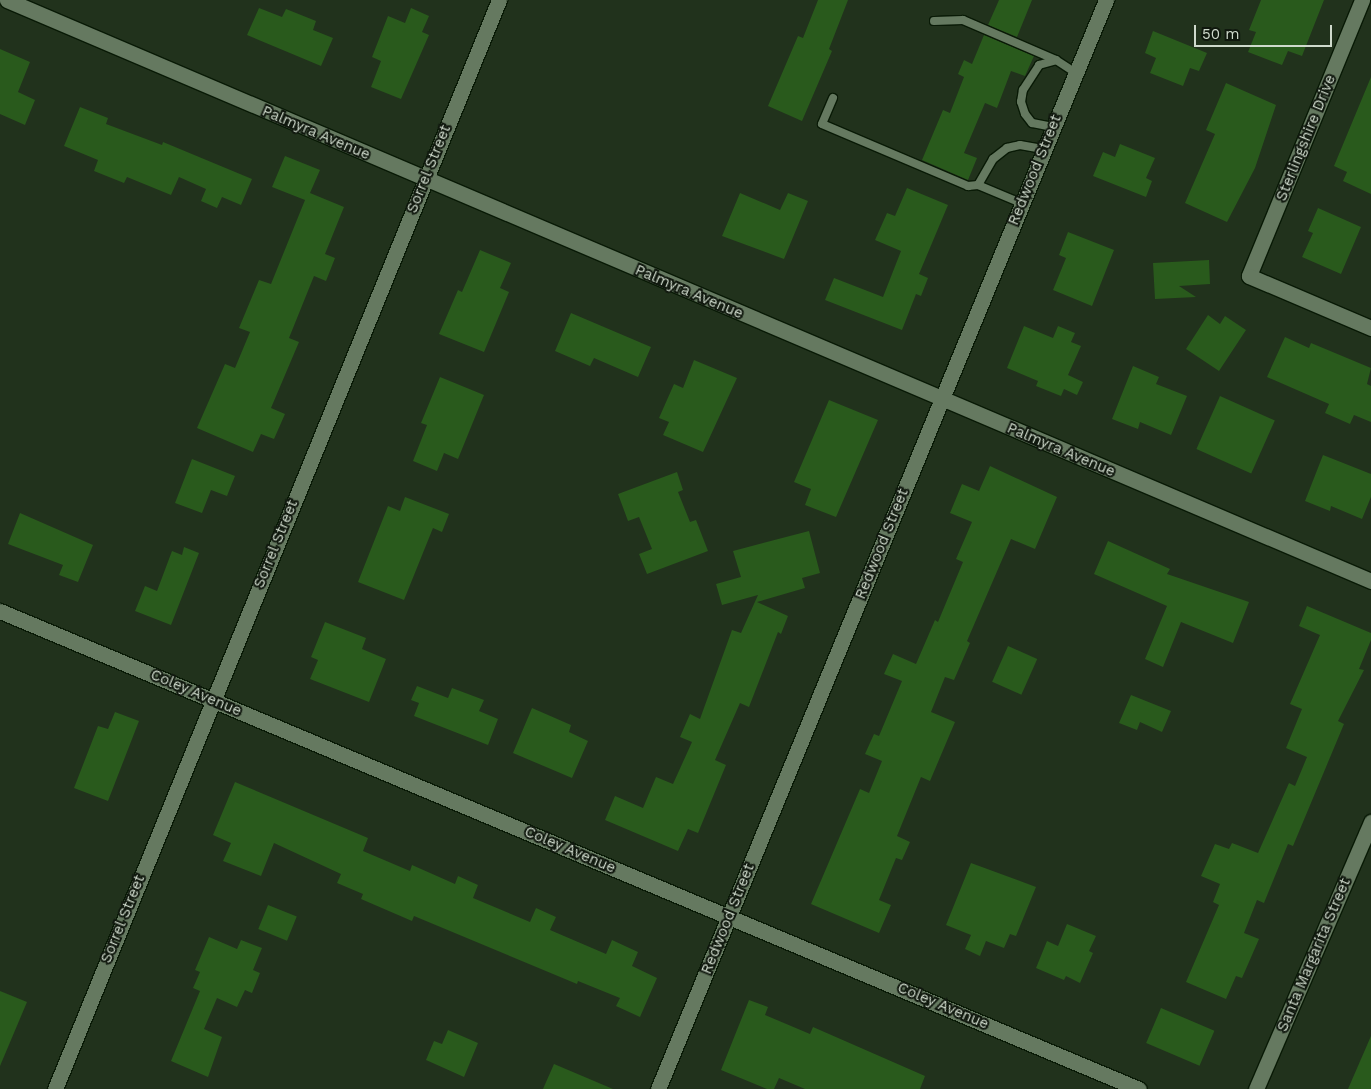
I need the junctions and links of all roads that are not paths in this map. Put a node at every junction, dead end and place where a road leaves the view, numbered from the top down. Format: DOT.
graph roads {
  1 [pos="7,0"];
  2 [pos="499,0"];
  3 [pos="1106,0"];
  4 [pos="1362,0"];
  5 [pos="934,21"];
  6 [pos="1056,60"];
  7 [pos="1076,73"];
  8 [pos="833,98"];
  9 [pos="1053,126"];
  10 [pos="1044,149"];
  11 [pos="425,180"];
  12 [pos="978,185"];
  13 [pos="1021,203"];
  14 [pos="1371,328"];
  15 [pos="941,399"];
  16 [pos="1371,581"];
  17 [pos="0,611"];
  18 [pos="212,700"];
  19 [pos="1371,822"];
  20 [pos="729,916"];
  21 [pos="55,1089"];
  22 [pos="658,1089"];
  23 [pos="1139,1089"];
  24 [pos="1256,1089"];
  1 -- 11 [label="street, Palmyra Avenue"];
  2 -- 11 [label="street, Sorrel Street"];
  3 -- 7 [label="street, Redwood Street"];
  4 -- 14 [label="street, Sterlingshire Drive"];
  5 -- 6 [label="lane"];
  6 -- 7 [label="lane"];
  6 -- 9 [label="lane"];
  7 -- 9 [label="street, Redwood Street"];
  8 -- 12 [label="lane"];
  9 -- 10 [label="street, Redwood Street"];
  10 -- 12 [label="lane"];
  10 -- 13 [label="street, Redwood Street"];
  11 -- 15 [label="street, Palmyra Avenue"];
  11 -- 18 [label="street, Sorrel Street"];
  12 -- 13 [label="lane"];
  13 -- 15 [label="street, Redwood Street"];
  15 -- 16 [label="street, Palmyra Avenue"];
  15 -- 20 [label="street, Redwood Street"];
  17 -- 18 [label="street, Coley Avenue"];
  18 -- 20 [label="street, Coley Avenue"];
  18 -- 21 [label="street, Sorrel Street"];
  19 -- 24 [label="street, Santa Margarita Street"];
  20 -- 22 [label="street, Redwood Street"];
  20 -- 23 [label="street, Coley Avenue"];
}
